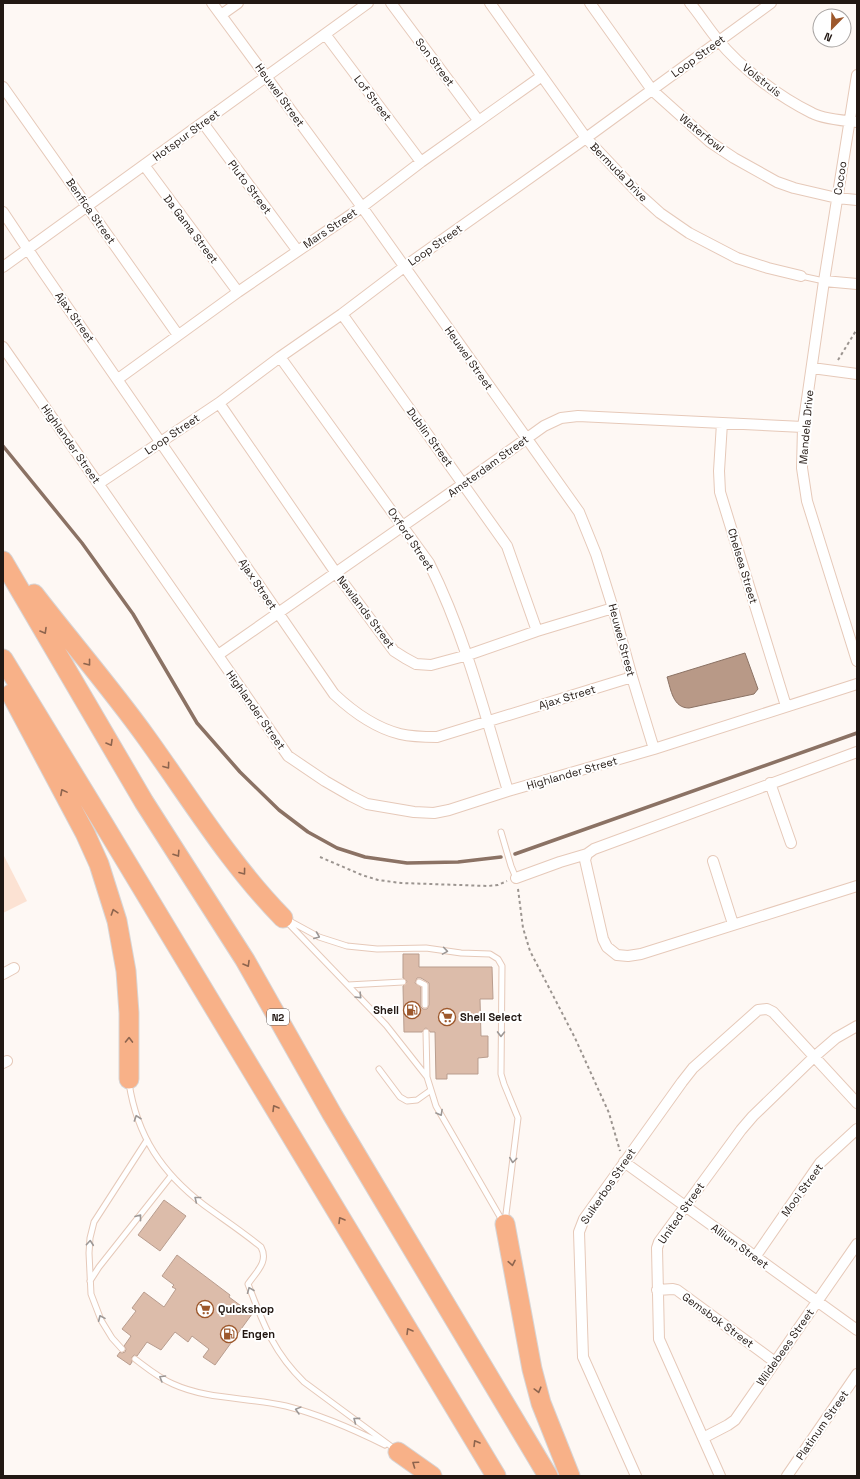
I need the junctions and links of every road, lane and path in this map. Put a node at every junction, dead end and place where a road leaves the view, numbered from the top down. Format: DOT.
graph roads {
  1 [pos="212,3"];
  2 [pos="238,3"];
  3 [pos="368,3"];
  4 [pos="391,3"];
  5 [pos="490,3"];
  6 [pos="590,3"];
  7 [pos="690,3"];
  8 [pos="770,3"];
  9 [pos="221,15"];
  10 [pos="325,34"];
  11 [pos="719,41"];
  12 [pos="266,75"];
  13 [pos="857,75"];
  14 [pos="542,76"];
  15 [pos="3,87"];
  16 [pos="652,90"];
  17 [pos="478,120"];
  18 [pos="853,122"];
  19 [pos="203,123"];
  20 [pos="586,138"];
  21 [pos="421,162"];
  22 [pos="144,166"];
  23 [pos="837,198"];
  24 [pos="857,200"];
  25 [pos="87,205"];
  26 [pos="362,207"];
  27 [pos="3,212"];
  28 [pos="28,249"];
  29 [pos="297,250"];
  30 [pos="3,267"];
  31 [pos="404,267"];
  32 [pos="801,276"];
  33 [pos="824,281"];
  34 [pos="857,284"];
  35 [pos="238,292"];
  36 [pos="342,314"];
  37 [pos="857,329"];
  38 [pos="178,335"];
  39 [pos="3,347"];
  40 [pos="280,357"];
  41 [pos="812,368"];
  42 [pos="826,370"];
  43 [pos="857,374"];
  44 [pos="118,379"];
  45 [pos="219,403"];
  46 [pos="722,423"];
  47 [pos="804,427"];
  48 [pos="527,438"];
  49 [pos="161,442"];
  50 [pos="98,484"];
  51 [pos="463,484"];
  52 [pos="403,526"];
  53 [pos="3,556"];
  54 [pos="3,561"];
  55 [pos="336,573"];
  56 [pos="613,608"];
  57 [pos="278,613"];
  58 [pos="537,631"];
  59 [pos="218,655"];
  60 [pos="468,655"];
  61 [pos="3,659"];
  62 [pos="857,661"];
  63 [pos="632,677"];
  64 [pos="3,680"];
  65 [pos="857,684"];
  66 [pos="786,706"];
  67 [pos="487,722"];
  68 [pos="654,749"];
  69 [pos="857,752"];
  70 [pos="770,783"];
  71 [pos="508,791"];
  72 [pos="501,832"];
  73 [pos="791,843"];
  74 [pos="587,854"];
  75 [pos="320,857"];
  76 [pos="713,861"];
  77 [pos="516,878"];
  78 [pos="857,886"];
  79 [pos="283,918"];
  80 [pos="733,924"];
  81 [pos="14,968"];
  82 [pos="3,974"];
  83 [pos="403,982"];
  84 [pos="419,982"];
  85 [pos="348,985"];
  86 [pos="425,1005"];
  87 [pos="857,1026"];
  88 [pos="426,1032"];
  89 [pos="814,1057"];
  90 [pos="379,1069"];
  91 [pos="427,1077"];
  92 [pos="129,1079"];
  93 [pos="431,1090"];
  94 [pos="857,1103"];
  95 [pos="857,1129"];
  96 [pos="147,1140"];
  97 [pos="624,1162"];
  98 [pos="171,1176"];
  99 [pos="685,1207"];
  100 [pos="505,1224"];
  101 [pos="857,1244"];
  102 [pos="755,1257"];
  103 [pos="90,1282"];
  104 [pos="657,1290"];
  105 [pos="817,1302"];
  106 [pos="857,1330"];
  107 [pos="122,1349"];
  108 [pos="135,1359"];
  109 [pos="775,1362"];
  110 [pos="857,1374"];
  111 [pos="702,1438"];
  112 [pos="398,1452"];
  113 [pos="432,1476"];
  114 [pos="496,1476"];
  115 [pos="548,1476"];
  116 [pos="570,1476"];
  117 [pos="636,1476"];
  118 [pos="720,1476"];
  119 [pos="786,1476"];
  1 -- 9 [label="street, Heuwel Street"];
  2 -- 9 [label="street"];
  3 -- 10 [label="street, Hotspur Street"];
  4 -- 17 [label="street, Son Street"];
  5 -- 14 [label="street, Bermuda Drive"];
  6 -- 16 [label="street, Waterfowl"];
  7 -- 11 [label="street, Volstruis"];
  8 -- 11 [label="street, Loop Street"];
  9 -- 12 [label="street, Heuwel Street"];
  10 -- 12 [label="street, Hotspur Street"];
  10 -- 21 [label="street, Lof Street"];
  11 -- 16 [label="street, Loop Street"];
  11 -- 18 [label="street, Volstruis"];
  12 -- 19 [label="street, Hotspur Street"];
  12 -- 26 [label="street, Heuwel Street"];
  13 -- 18 [label="street, Cocoo"];
  14 -- 17 [label="street, Mars Street"];
  14 -- 20 [label="street, Bermuda Drive"];
  15 -- 25 [label="street, Benfica Street"];
  16 -- 20 [label="street, Loop Street"];
  16 -- 23 [label="street, Waterfowl"];
  17 -- 21 [label="street, Mars Street"];
  18 -- 23 [label="street, Cocoo"];
  19 -- 22 [label="street, Hotspur Street"];
  19 -- 29 [label="street, Pluto Street"];
  20 -- 31 [label="street, Loop Street"];
  20 -- 32 [label="street, Bermuda Drive"];
  21 -- 26 [label="street, Mars Street"];
  22 -- 25 [label="street, Hotspur Street"];
  22 -- 35 [label="street, Da Gama Street"];
  23 -- 24 [label="street, Waterfowl"];
  23 -- 33 [label="street, Cocoo"];
  25 -- 28 [label="street, Hotspur Street"];
  25 -- 38 [label="street, Benfica Street"];
  26 -- 29 [label="street, Mars Street"];
  26 -- 31 [label="street, Heuwel Street"];
  27 -- 28 [label="street, Ajax Street"];
  28 -- 30 [label="street, Hotspur Street"];
  28 -- 44 [label="street, Ajax Street"];
  29 -- 35 [label="street, Mars Street"];
  31 -- 36 [label="street, Loop Street"];
  31 -- 48 [label="street, Heuwel Street"];
  32 -- 33 [label="lane"];
  33 -- 34 [label="street"];
  33 -- 41 [label="street, Mandela Drive"];
  35 -- 38 [label="street, Mars Street"];
  36 -- 40 [label="street, Loop Street"];
  36 -- 51 [label="street, Dublin Street"];
  37 -- 42 [label="path"];
  38 -- 44 [label="street, Mars Street"];
  39 -- 50 [label="street, Highlander Street"];
  40 -- 45 [label="street, Loop Street"];
  40 -- 52 [label="street, Oxford Street"];
  41 -- 42 [label="street"];
  41 -- 47 [label="street, Mandela Drive"];
  42 -- 43 [label="street"];
  44 -- 49 [label="street, Ajax Street"];
  45 -- 49 [label="street, Loop Street"];
  45 -- 55 [label="street, Newlands Street"];
  46 -- 47 [label="street, Amsterdam Street"];
  46 -- 48 [label="street, Amsterdam Street"];
  46 -- 66 [label="street, Chelsea Street"];
  47 -- 62 [label="street, Mandela Drive"];
  48 -- 51 [label="street, Amsterdam Street"];
  48 -- 56 [label="street, Heuwel Street"];
  49 -- 50 [label="street, Loop Street"];
  49 -- 57 [label="street, Ajax Street"];
  50 -- 59 [label="street, Highlander Street"];
  51 -- 52 [label="street, Amsterdam Street"];
  51 -- 58 [label="street, Dublin Street"];
  52 -- 55 [label="street, Amsterdam Street"];
  52 -- 60 [label="street, Oxford Street"];
  53 -- 79 [label="highway, one-way"];
  54 -- 115 [label="highway, N2, one-way"];
  55 -- 57 [label="street, Amsterdam Street"];
  55 -- 60 [label="street, Newlands Street"];
  56 -- 58 [label="street, Newlands Street"];
  56 -- 63 [label="street, Heuwel Street"];
  57 -- 59 [label="street, Amsterdam Street"];
  57 -- 67 [label="street, Ajax Street"];
  58 -- 60 [label="street, Newlands Street"];
  59 -- 71 [label="street, Highlander Street"];
  60 -- 67 [label="street, Oxford Street"];
  114 -- 61 [label="highway, one-way"];
  63 -- 67 [label="street, Ajax Street"];
  63 -- 68 [label="street, Heuwel Street"];
  92 -- 64 [label="highway, one-way"];
  65 -- 66 [label="street, Highlander Street"];
  66 -- 68 [label="street, Highlander Street"];
  67 -- 71 [label="street, Oxford Street"];
  68 -- 71 [label="street, Highlander Street"];
  69 -- 70 [label="street"];
  70 -- 73 [label="street"];
  70 -- 74 [label="street"];
  72 -- 77 [label="lane"];
  74 -- 77 [label="street"];
  74 -- 80 [label="street"];
  75 -- 77 [label="path"];
  76 -- 80 [label="street"];
  77 -- 97 [label="path"];
  78 -- 80 [label="street"];
  79 -- 85 [label="lane"];
  79 -- 100 [label="lane, one-way"];
  81 -- 82 [label="street"];
  83 -- 85 [label="lane"];
  84 -- 86 [label="lane"];
  85 -- 91 [label="lane, one-way"];
  87 -- 89 [label="street, United Street"];
  88 -- 91 [label="lane"];
  89 -- 94 [label="street"];
  89 -- 97 [label="street, Suikerbos Street"];
  89 -- 99 [label="street, United Street"];
  90 -- 93 [label="lane"];
  91 -- 93 [label="lane"];
  96 -- 92 [label="lane, one-way"];
  93 -- 100 [label="lane, one-way"];
  95 -- 102 [label="street, Mooi Street"];
  96 -- 98 [label="lane"];
  103 -- 96 [label="lane, one-way"];
  97 -- 99 [label="street, Allium Street"];
  97 -- 117 [label="street, Suikerbos Street"];
  103 -- 98 [label="lane, one-way"];
  112 -- 98 [label="lane, one-way"];
  99 -- 102 [label="street, Allium Street"];
  99 -- 104 [label="street, United Street"];
  100 -- 116 [label="highway, one-way"];
  101 -- 105 [label="street, Wildebees Street"];
  102 -- 105 [label="street, Allium Street"];
  107 -- 103 [label="lane, one-way"];
  104 -- 109 [label="street, Gemsbok Street"];
  104 -- 111 [label="street, United Street"];
  105 -- 106 [label="street, Allium Street"];
  105 -- 109 [label="street, Wildebees Street"];
  112 -- 108 [label="lane, one-way"];
  109 -- 111 [label="street, Wildebees Street"];
  110 -- 119 [label="street, Platinum Street"];
  111 -- 118 [label="street, United Street"];
  113 -- 112 [label="highway, one-way"];
}
